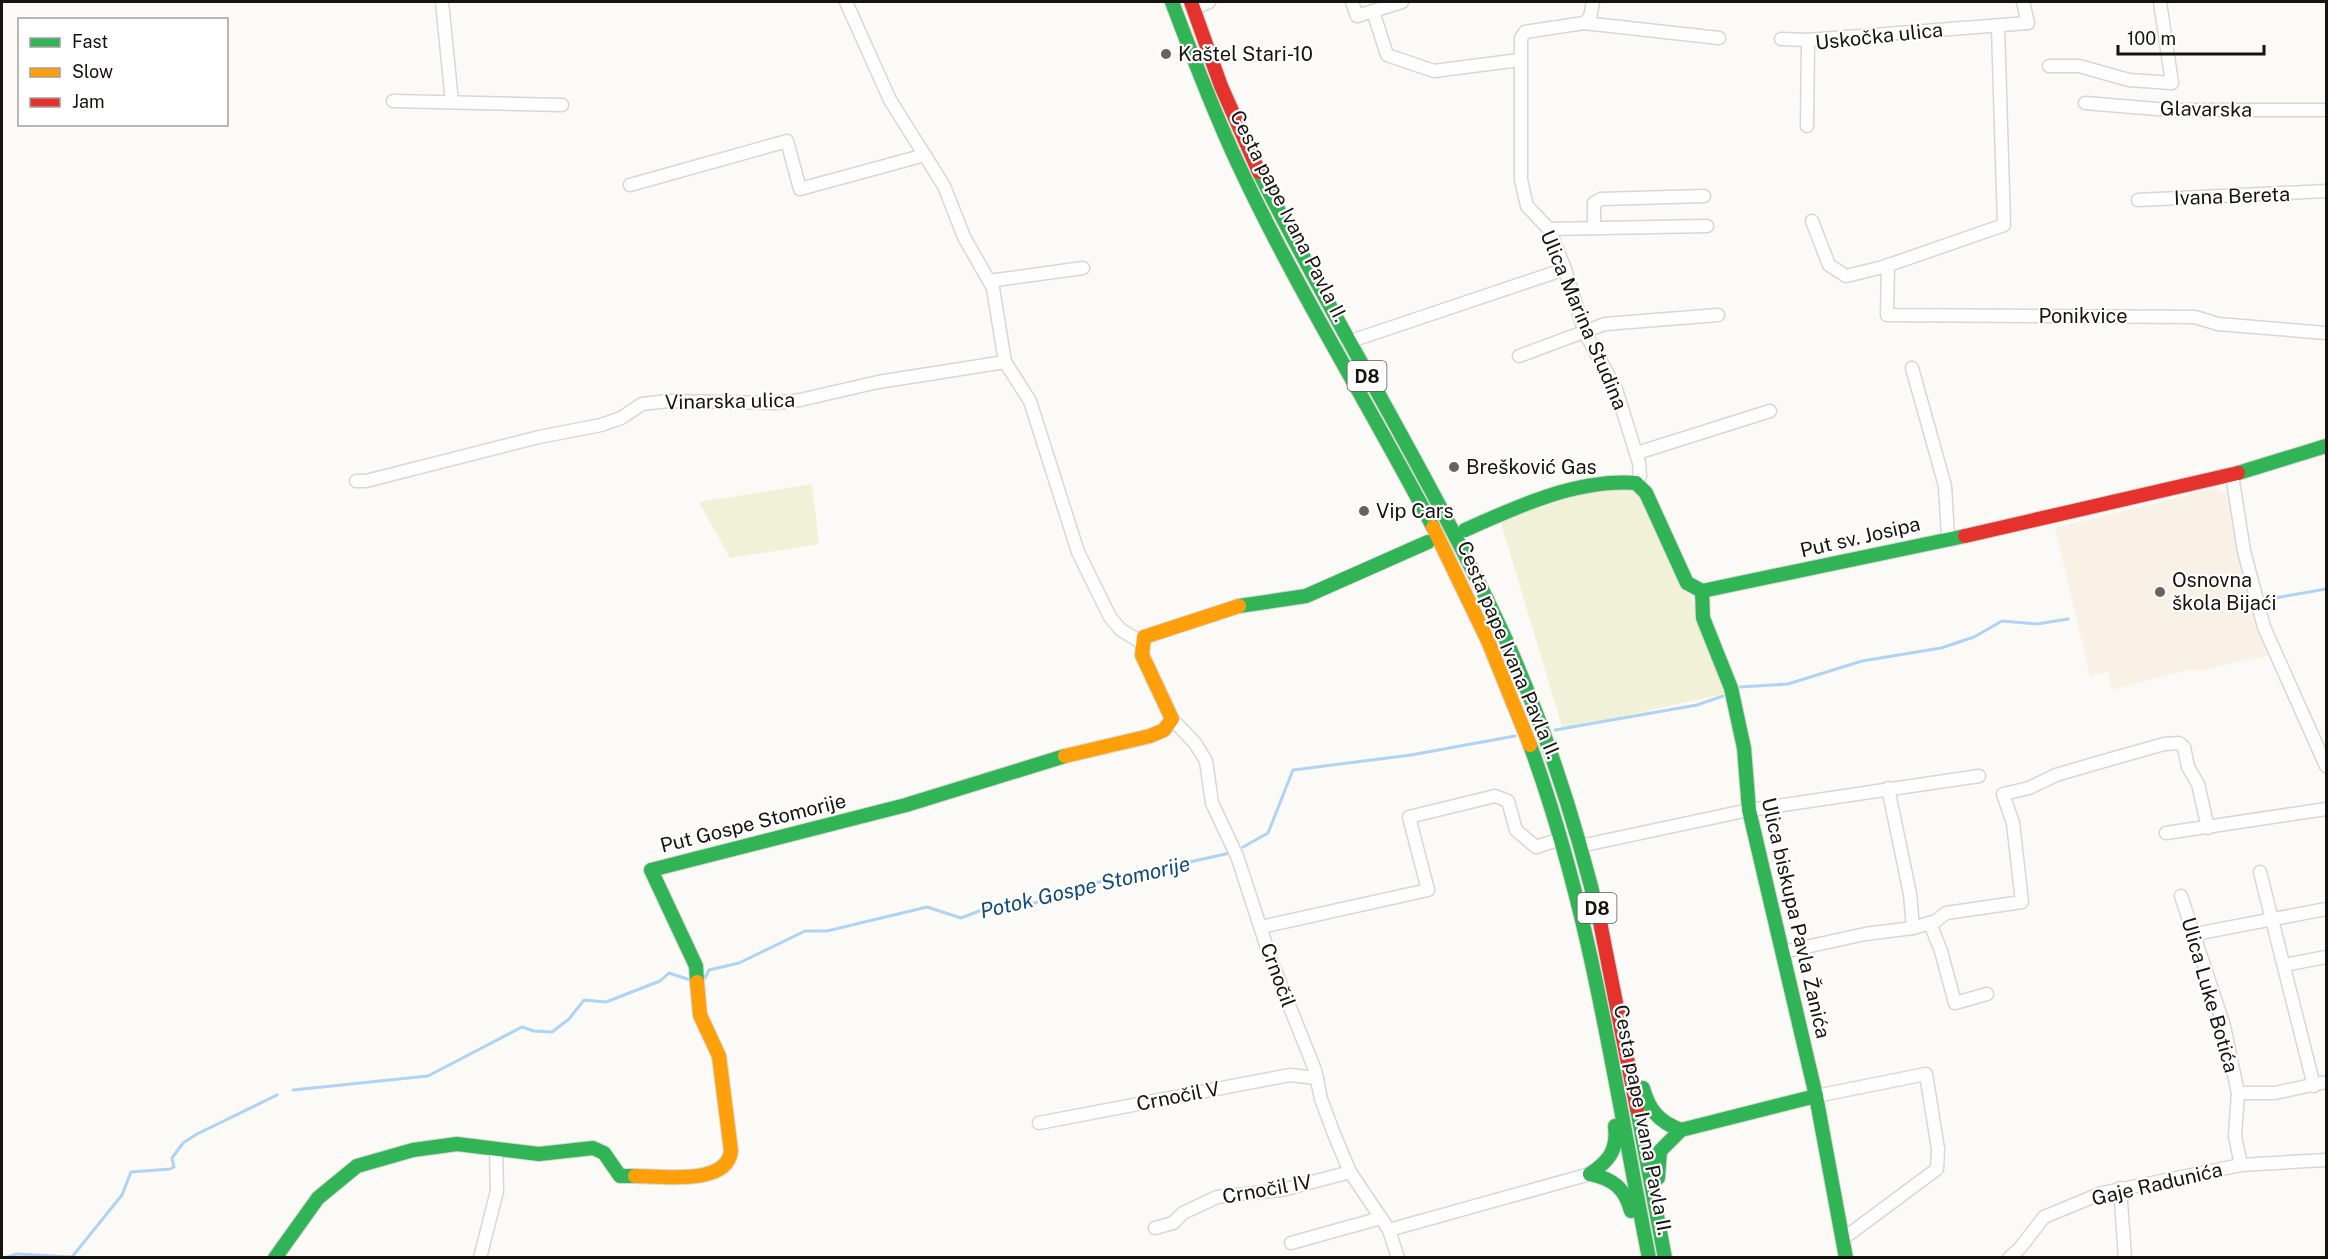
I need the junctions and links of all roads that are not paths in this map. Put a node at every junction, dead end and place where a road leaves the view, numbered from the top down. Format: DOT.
graph roads {
  1 [pos="442,2"];
  2 [pos="448,2"];
  3 [pos="846,2"];
  4 [pos="1172,2"];
  5 [pos="1352,2"];
  6 [pos="1402,2"];
  7 [pos="1593,2"];
  8 [pos="2023,2"];
  9 [pos="2160,2"];
  10 [pos="1201,3"];
  11 [pos="1373,11"];
  12 [pos="1584,23"];
  13 [pos="1998,27"];
  14 [pos="1719,38"];
  15 [pos="1781,39"];
  16 [pos="1808,40"];
  17 [pos="1519,60"];
  18 [pos="2049,66"];
  19 [pos="393,101"];
  20 [pos="452,102"];
  21 [pos="2085,103"];
  22 [pos="562,105"];
  23 [pos="2326,110"];
  24 [pos="1807,126"];
  25 [pos="925,155"];
  26 [pos="630,185"];
  27 [pos="2326,191"];
  28 [pos="1704,196"];
  29 [pos="2138,200"];
  30 [pos="1812,221"];
  31 [pos="1707,226"];
  32 [pos="1594,228"];
  33 [pos="1549,229"];
  34 [pos="1888,265"];
  35 [pos="1083,268"];
  36 [pos="1565,269"];
  37 [pos="989,281"];
  38 [pos="1718,315"];
  39 [pos="1584,333"];
  40 [pos="2326,333"];
  41 [pos="1348,342"];
  42 [pos="1519,356"];
  43 [pos="1005,362"];
  44 [pos="1912,368"];
  45 [pos="1770,411"];
  46 [pos="1398,431"];
  47 [pos="2326,446"];
  48 [pos="1637,453"];
  49 [pos="2232,474"];
  50 [pos="356,481"];
  51 [pos="1636,483"];
  52 [pos="1415,491"];
  53 [pos="1465,530"];
  54 [pos="1948,537"];
  55 [pos="1428,542"];
  56 [pos="1459,578"];
  57 [pos="1481,586"];
  58 [pos="1702,591"];
  59 [pos="1141,642"];
  60 [pos="1172,719"];
  61 [pos="2326,766"];
  62 [pos="1979,776"];
  63 [pos="1888,788"];
  64 [pos="2326,809"];
  65 [pos="1749,810"];
  66 [pos="2208,828"];
  67 [pos="2166,833"];
  68 [pos="1561,839"];
  69 [pos="1580,846"];
  70 [pos="2260,872"];
  71 [pos="2181,896"];
  72 [pos="2326,909"];
  73 [pos="2272,919"];
  74 [pos="1930,923"];
  75 [pos="1261,927"];
  76 [pos="1913,928"];
  77 [pos="2195,934"];
  78 [pos="1783,952"];
  79 [pos="2326,957"];
  80 [pos="2284,965"];
  81 [pos="1987,994"];
  82 [pos="1631,1072"];
  83 [pos="1317,1078"];
  84 [pos="2320,1084"];
  85 [pos="2238,1093"];
  86 [pos="1618,1095"];
  87 [pos="1816,1095"];
  88 [pos="1040,1123"];
  89 [pos="1681,1130"];
  90 [pos="496,1149"];
  91 [pos="2326,1160"];
  92 [pos="2241,1166"];
  93 [pos="1350,1172"];
  94 [pos="1590,1174"];
  95 [pos="2120,1188"];
  96 [pos="1381,1218"];
  97 [pos="1658,1222"];
  98 [pos="1155,1228"];
  99 [pos="1389,1230"];
  100 [pos="1844,1238"];
  101 [pos="1646,1241"];
  102 [pos="1291,1243"];
  103 [pos="274,1257"];
  104 [pos="480,1257"];
  105 [pos="1398,1257"];
  106 [pos="1649,1257"];
  107 [pos="1665,1257"];
  108 [pos="1846,1257"];
  109 [pos="2008,1257"];
  110 [pos="2126,1257"];
  1 -- 2 [label="street"];
  1 -- 20 [label="street"];
  3 -- 25 [label="street"];
  4 -- 52 [label="main road, Cesta pape Ivana Pavla II. / D8"];
  5 -- 11 [label="street"];
  6 -- 11 [label="street"];
  7 -- 12 [label="street"];
  8 -- 13 [label="street, Uskočka ulica"];
  9 -- 18 [label="street"];
  10 -- 41 [label="main road, Cesta pape Ivana Pavla II. / D8"];
  11 -- 17 [label="street"];
  12 -- 14 [label="street"];
  12 -- 17 [label="street, Ulica Marina Studina"];
  13 -- 16 [label="street, Uskočka ulica"];
  13 -- 34 [label="street"];
  15 -- 16 [label="street"];
  16 -- 24 [label="street, Uskočka ulica"];
  17 -- 33 [label="street, Ulica Marina Studina"];
  19 -- 20 [label="street"];
  20 -- 22 [label="street"];
  21 -- 23 [label="street, Glavarska"];
  25 -- 26 [label="street"];
  25 -- 37 [label="street"];
  27 -- 29 [label="street, Ivana Bereta"];
  28 -- 32 [label="street"];
  30 -- 34 [label="street"];
  31 -- 32 [label="street"];
  32 -- 33 [label="street"];
  33 -- 36 [label="street, Ulica Marina Studina"];
  34 -- 40 [label="street, Ponikvice"];
  35 -- 37 [label="street"];
  36 -- 39 [label="street, Ulica Marina Studina"];
  36 -- 41 [label="street"];
  37 -- 43 [label="street"];
  38 -- 39 [label="street"];
  39 -- 42 [label="street"];
  39 -- 48 [label="street, Ulica Marina Studina"];
  41 -- 46 [label="main road, Cesta pape Ivana Pavla II. / D8"];
  43 -- 50 [label="street, Vinarska ulica"];
  43 -- 59 [label="street"];
  44 -- 54 [label="street"];
  45 -- 48 [label="street"];
  46 -- 53 [label="main road"];
  46 -- 57 [label="main road, Cesta pape Ivana Pavla II. / D8"];
  47 -- 49 [label="main road, Put sv. Josipa"];
  48 -- 51 [label="street, Ulica Marina Studina"];
  49 -- 54 [label="main road, Put sv. Josipa"];
  49 -- 61 [label="street"];
  51 -- 53 [label="main road"];
  51 -- 58 [label="main road"];
  52 -- 55 [label="main road"];
  52 -- 56 [label="main road, Cesta pape Ivana Pavla II. / D8"];
  53 -- 57 [label="main road"];
  54 -- 58 [label="main road, Put sv. Josipa"];
  55 -- 56 [label="main road"];
  55 -- 59 [label="main road"];
  56 -- 68 [label="main road, Cesta pape Ivana Pavla II. / D8"];
  57 -- 69 [label="main road, Cesta pape Ivana Pavla II. / D8"];
  58 -- 65 [label="main road, Ulica biskupa Pavla Žanića"];
  59 -- 60 [label="main road"];
  60 -- 75 [label="street, Crnočil"];
  60 -- 90 [label="main road, Put Gospe Stomorije"];
  62 -- 63 [label="street"];
  63 -- 65 [label="street"];
  63 -- 76 [label="street"];
  64 -- 66 [label="street"];
  65 -- 69 [label="street"];
  65 -- 78 [label="main road, Ulica biskupa Pavla Žanića"];
  66 -- 67 [label="street"];
  66 -- 74 [label="street"];
  68 -- 75 [label="street"];
  68 -- 86 [label="main road, Cesta pape Ivana Pavla II. / D8"];
  69 -- 82 [label="main road, Cesta pape Ivana Pavla II. / D8"];
  70 -- 73 [label="street"];
  71 -- 77 [label="street, Ulica Luke Botića"];
  72 -- 73 [label="street"];
  73 -- 77 [label="street"];
  73 -- 80 [label="street"];
  74 -- 76 [label="street"];
  74 -- 81 [label="street"];
  75 -- 83 [label="street, Crnočil"];
  76 -- 78 [label="street"];
  77 -- 85 [label="street, Ulica Luke Botića"];
  78 -- 87 [label="main road, Ulica biskupa Pavla Žanića"];
  79 -- 80 [label="street"];
  80 -- 84 [label="street"];
  82 -- 89 [label="main road"];
  82 -- 97 [label="main road, Cesta pape Ivana Pavla II. / D8"];
  83 -- 88 [label="street, Crnočil V"];
  83 -- 93 [label="street, Crnočil"];
  84 -- 85 [label="street"];
  85 -- 92 [label="street, Ulica Luke Botića"];
  86 -- 94 [label="main road"];
  86 -- 101 [label="main road, Cesta pape Ivana Pavla II. / D8"];
  87 -- 89 [label="main road"];
  87 -- 100 [label="main road, Ulica biskupa Pavla Žanića"];
  87 -- 100 [label="street"];
  89 -- 97 [label="main road"];
  90 -- 103 [label="main road, Put Gospe Stomorije"];
  90 -- 104 [label="street"];
  91 -- 92 [label="street, Gaje Radunića"];
  92 -- 95 [label="street, Gaje Radunića"];
  93 -- 96 [label="street, Crnočil"];
  93 -- 98 [label="street, Crnočil IV"];
  94 -- 99 [label="street"];
  94 -- 101 [label="main road"];
  95 -- 109 [label="street, Gaje Radunića"];
  95 -- 110 [label="street"];
  96 -- 99 [label="street, Crnočil"];
  96 -- 102 [label="street"];
  97 -- 107 [label="main road, Cesta pape Ivana Pavla II. / D8"];
  99 -- 105 [label="street, Crnočil"];
  100 -- 108 [label="main road, Ulica biskupa Pavla Žanića"];
  101 -- 106 [label="main road, Cesta pape Ivana Pavla II. / D8"];
}
